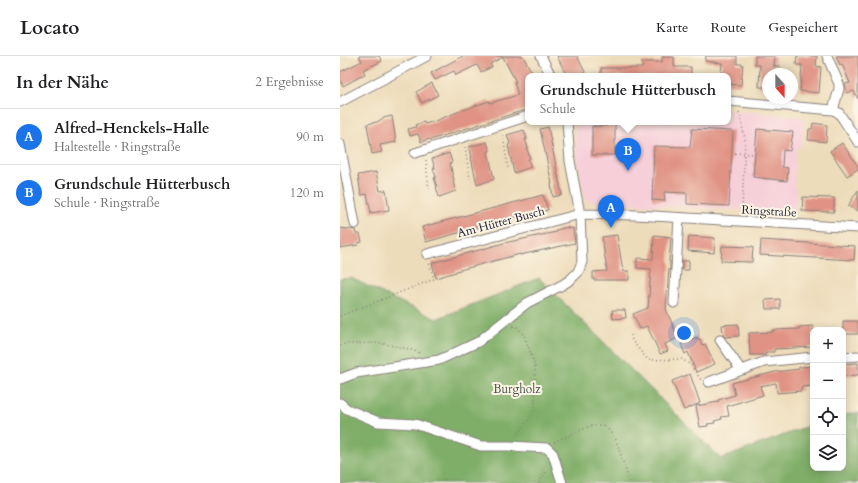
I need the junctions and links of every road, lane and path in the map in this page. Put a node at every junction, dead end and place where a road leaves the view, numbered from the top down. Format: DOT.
graph roads {
  1 [pos="427,56"];
  2 [pos="541,56"];
  3 [pos="827,56"];
  4 [pos="550,73"];
  5 [pos="732,101"];
  6 [pos="340,102"];
  7 [pos="833,110"];
  8 [pos="525,117"];
  9 [pos="502,125"];
  10 [pos="567,125"];
  11 [pos="464,137"];
  12 [pos="858,142"];
  13 [pos="340,144"];
  14 [pos="420,151"];
  15 [pos="735,153"];
  16 [pos="745,153"];
  17 [pos="752,154"];
  18 [pos="508,168"];
  19 [pos="470,179"];
  20 [pos="430,191"];
  21 [pos="580,214"];
  22 [pos="679,218"];
  23 [pos="742,222"];
  24 [pos="355,224"];
  25 [pos="858,228"];
  26 [pos="427,254"];
  27 [pos="674,303"];
  28 [pos="340,316"];
  29 [pos="517,327"];
  30 [pos="631,335"];
  31 [pos="720,340"];
  32 [pos="340,346"];
  33 [pos="421,354"];
  34 [pos="846,356"];
  35 [pos="858,356"];
  36 [pos="810,357"];
  37 [pos="741,370"];
  38 [pos="340,379"];
  39 [pos="709,382"];
  40 [pos="340,403"];
  41 [pos="509,446"];
  42 [pos="547,448"];
  43 [pos="562,483"];
  44 [pos="630,483"];
  1 -- 6 [label="street"];
  2 -- 4 [label="street"];
  3 -- 7 [label="street"];
  5 -- 7 [label="street"];
  5 -- 16 [label="path"];
  7 -- 12 [label="street"];
  8 -- 9 [label="street"];
  9 -- 11 [label="street"];
  9 -- 18 [label="path"];
  10 -- 21 [label="street"];
  11 -- 14 [label="street"];
  11 -- 19 [label="path"];
  13 -- 24 [label="street"];
  14 -- 20 [label="path"];
  15 -- 16 [label="path"];
  16 -- 17 [label="path"];
  16 -- 23 [label="path"];
  21 -- 22 [label="street, Ringstraße"];
  21 -- 26 [label="street, Am Hütter Busch"];
  21 -- 38 [label="street"];
  22 -- 23 [label="street, Ringstraße"];
  22 -- 27 [label="street"];
  23 -- 25 [label="street, Ringstraße"];
  26 -- 28 [label="path"];
  29 -- 41 [label="path"];
  30 -- 39 [label="path"];
  31 -- 37 [label="street"];
  32 -- 33 [label="path"];
  34 -- 35 [label="street"];
  36 -- 37 [label="street"];
  37 -- 39 [label="street"];
  40 -- 41 [label="street"];
  41 -- 42 [label="street"];
  42 -- 43 [label="street"];
  42 -- 44 [label="path"];
}
